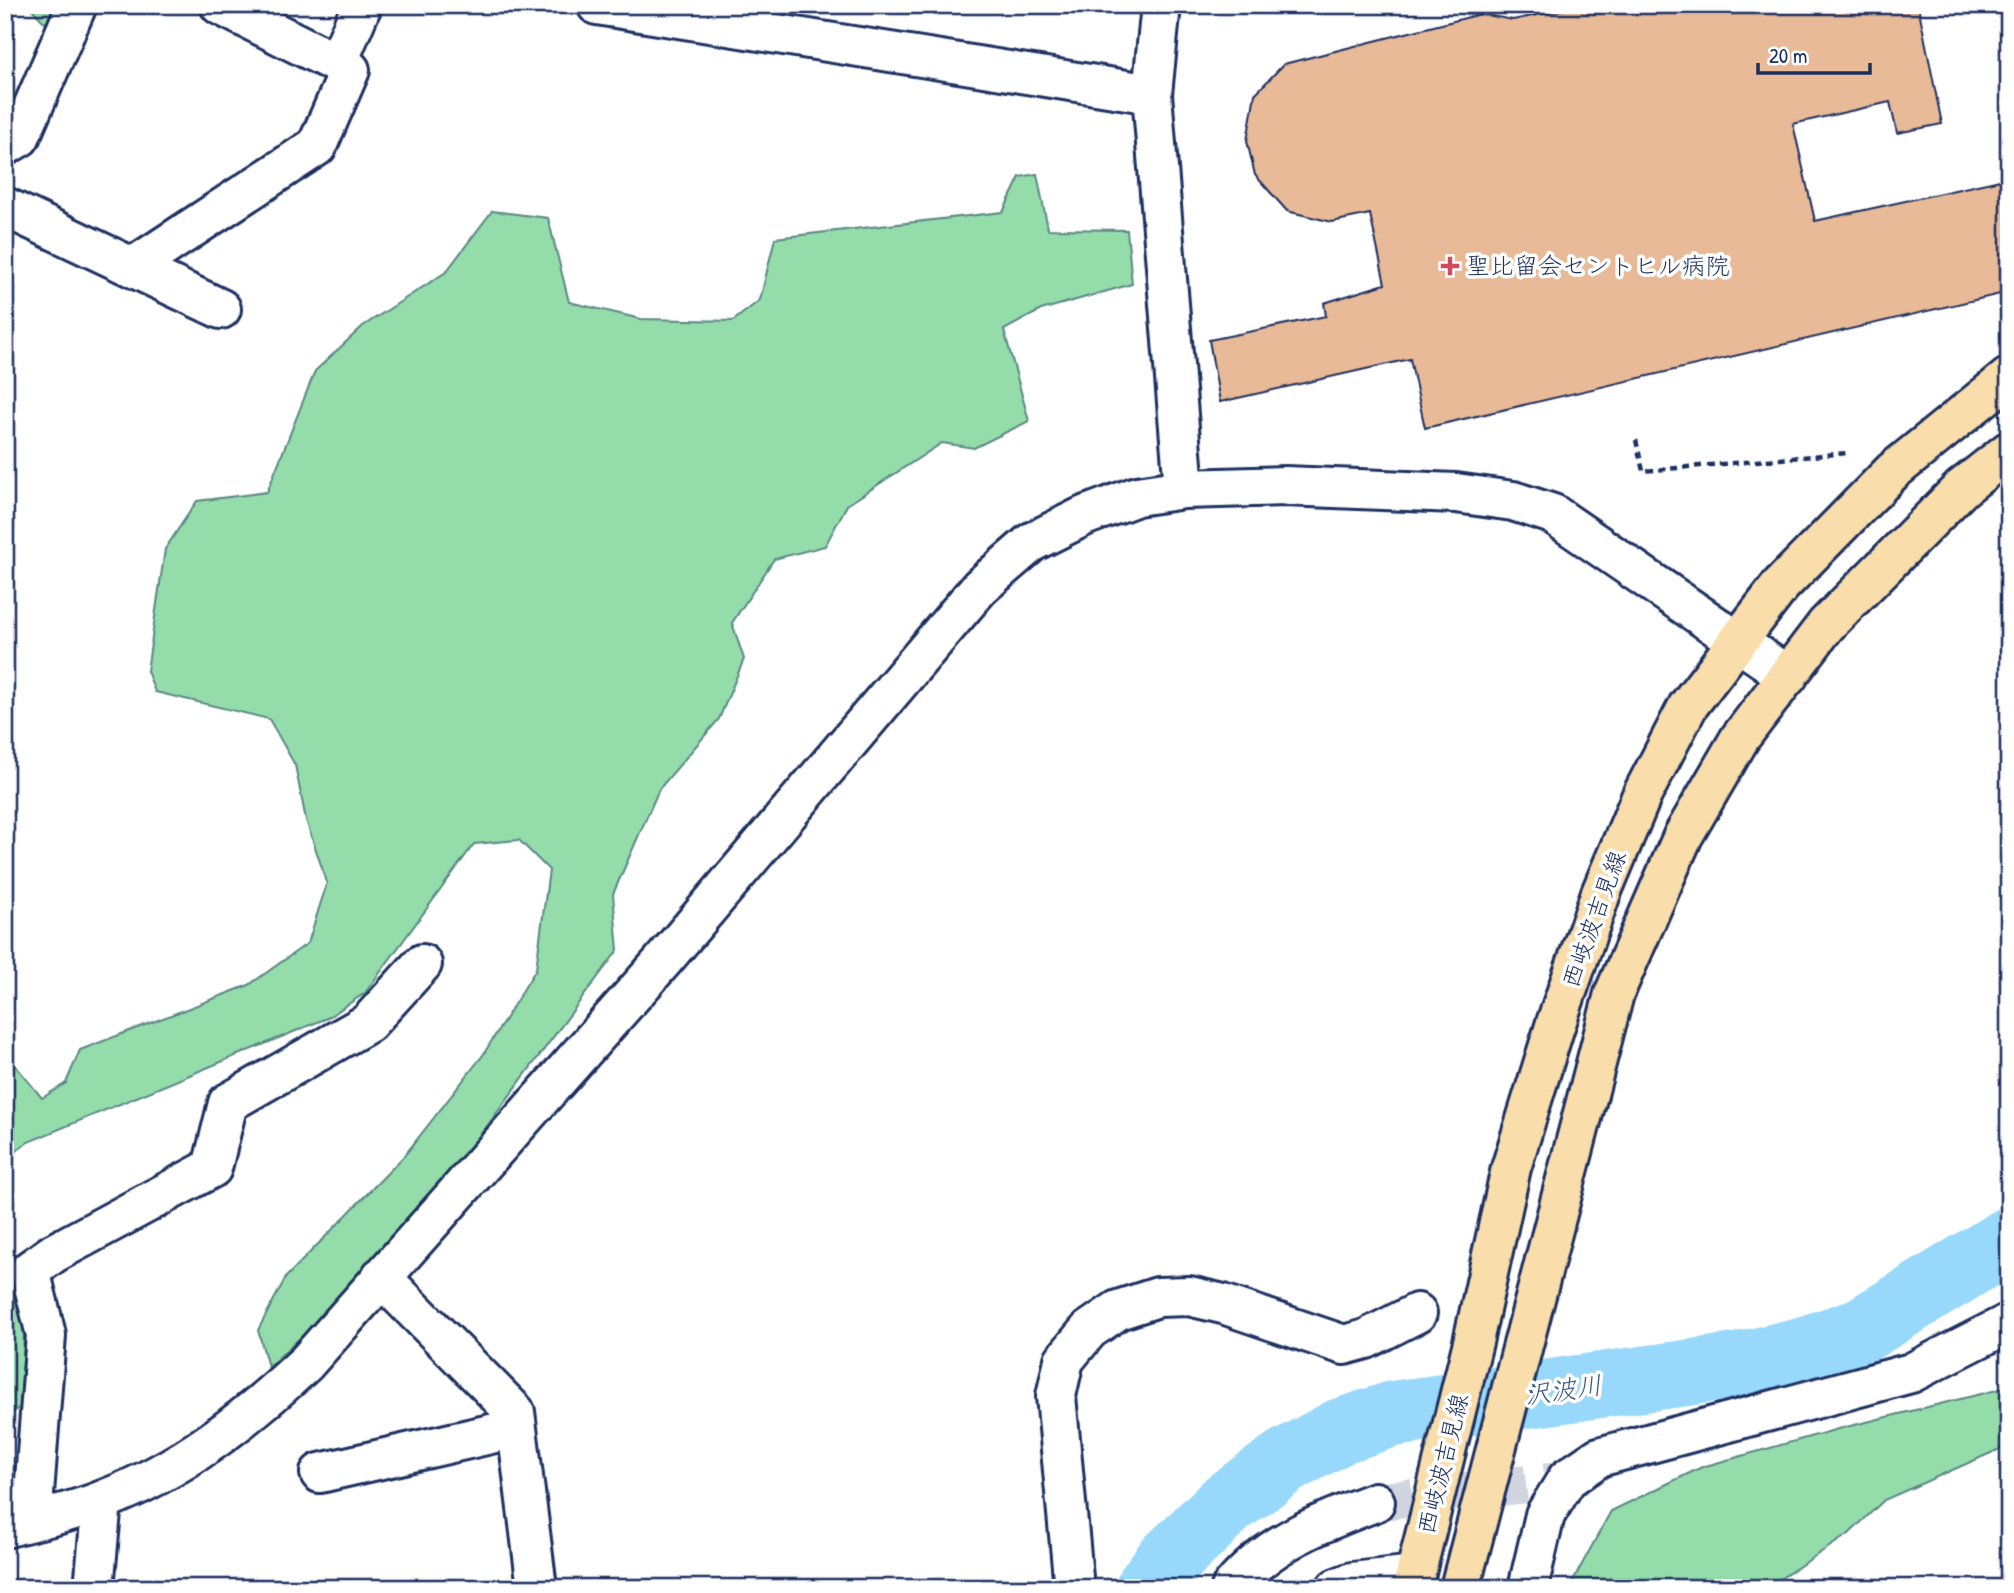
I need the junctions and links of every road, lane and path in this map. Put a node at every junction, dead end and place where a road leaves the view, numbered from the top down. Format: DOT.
graph roads {
  1 [pos="77,5"];
  2 [pos="220,5"];
  3 [pos="362,5"];
  4 [pos="597,5"];
  5 [pos="1161,5"];
  6 [pos="337,64"];
  7 [pos="1152,94"];
  8 [pos="5,146"];
  9 [pos="5,206"];
  10 [pos="133,267"];
  11 [pos="221,309"];
  12 [pos="2009,377"];
  13 [pos="1636,440"];
  14 [pos="2009,451"];
  15 [pos="1847,453"];
  16 [pos="1184,489"];
  17 [pos="1736,642"];
  18 [pos="1788,676"];
  19 [pos="422,964"];
  20 [pos="381,1277"];
  21 [pos="1417,1313"];
  22 [pos="2009,1323"];
  23 [pos="517,1428"];
  24 [pos="320,1473"];
  25 [pos="102,1501"];
  26 [pos="1375,1502"];
  27 [pos="19,1524"];
  28 [pos="1414,1582"];
  29 [pos="94,1588"];
  30 [pos="537,1588"];
  31 [pos="1074,1588"];
  32 [pos="1231,1588"];
  33 [pos="1336,1588"];
  34 [pos="1460,1588"];
  35 [pos="1528,1588"];
  1 -- 8 [label="street"];
  2 -- 6 [label="street"];
  3 -- 6 [label="street"];
  4 -- 7 [label="street"];
  5 -- 7 [label="street"];
  6 -- 10 [label="street"];
  7 -- 16 [label="street"];
  9 -- 10 [label="street"];
  10 -- 11 [label="street"];
  12 -- 17 [label="main road, 西岐波吉見線"];
  13 -- 15 [label="path"];
  14 -- 18 [label="main road, 西岐波吉見線"];
  16 -- 17 [label="street"];
  16 -- 20 [label="street"];
  17 -- 18 [label="street"];
  17 -- 28 [label="main road, 西岐波吉見線"];
  18 -- 34 [label="main road, 西岐波吉見線"];
  19 -- 27 [label="street"];
  20 -- 23 [label="street"];
  20 -- 25 [label="street"];
  21 -- 31 [label="street"];
  22 -- 35 [label="street"];
  23 -- 24 [label="street"];
  23 -- 30 [label="street"];
  25 -- 27 [label="street"];
  25 -- 29 [label="street"];
  26 -- 32 [label="street"];
  28 -- 33 [label="street"];
}
